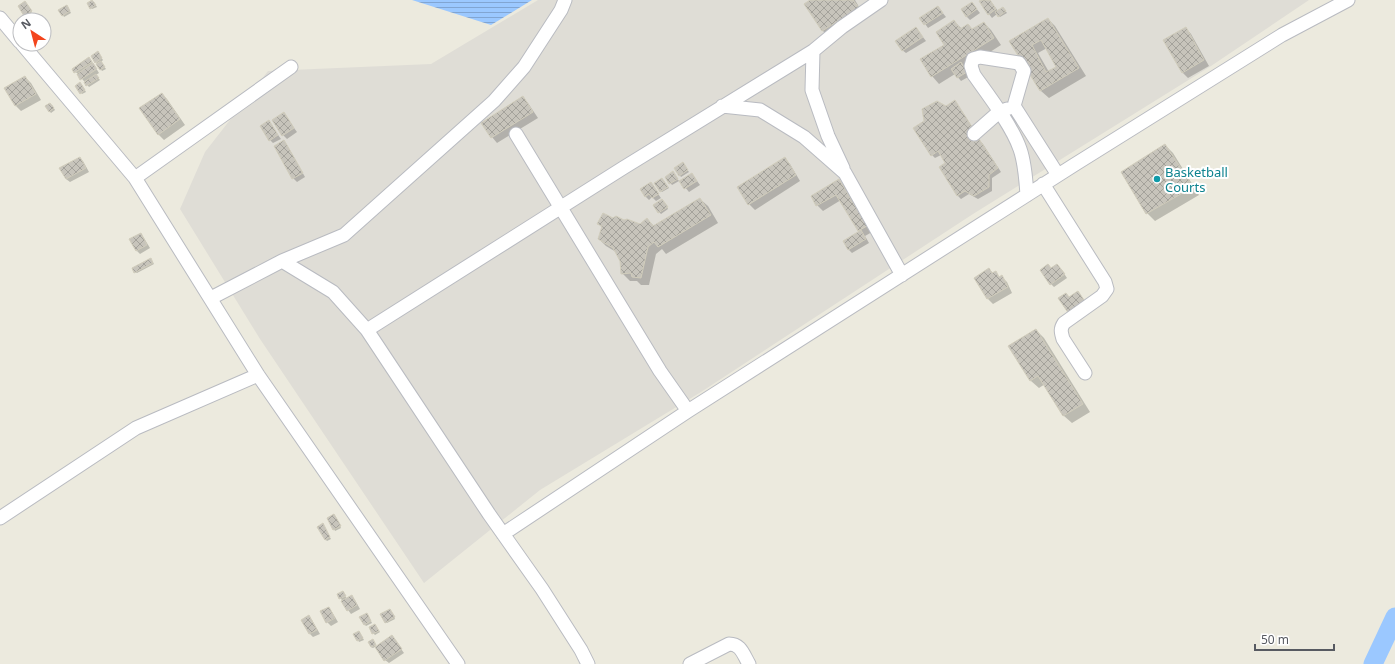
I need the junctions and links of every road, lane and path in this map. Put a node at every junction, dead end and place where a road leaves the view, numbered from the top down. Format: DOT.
graph roads {
  1 [pos="565,0"];
  2 [pos="881,0"];
  3 [pos="1348,0"];
  4 [pos="0,18"];
  5 [pos="12,32"];
  6 [pos="813,50"];
  7 [pos="29,52"];
  8 [pos="291,67"];
  9 [pos="722,106"];
  10 [pos="1014,106"];
  11 [pos="999,112"];
  12 [pos="516,134"];
  13 [pos="974,134"];
  14 [pos="845,173"];
  15 [pos="1058,175"];
  16 [pos="135,178"];
  17 [pos="1044,184"];
  18 [pos="1027,195"];
  19 [pos="560,208"];
  20 [pos="282,261"];
  21 [pos="902,275"];
  22 [pos="210,298"];
  23 [pos="367,330"];
  24 [pos="1085,373"];
  25 [pos="258,375"];
  26 [pos="688,411"];
  27 [pos="0,518"];
  28 [pos="503,534"];
  29 [pos="458,664"];
  30 [pos="574,664"];
  31 [pos="588,664"];
  32 [pos="690,664"];
  33 [pos="749,664"];
  1 -- 20 [label="street"];
  2 -- 6 [label="street"];
  3 -- 15 [label="street"];
  4 -- 5 [label="street"];
  6 -- 9 [label="street"];
  6 -- 14 [label="street"];
  7 -- 16 [label="street"];
  8 -- 16 [label="street"];
  9 -- 14 [label="street"];
  9 -- 19 [label="street"];
  10 -- 11 [label="street"];
  10 -- 11 [label="street"];
  10 -- 15 [label="street"];
  11 -- 13 [label="street"];
  11 -- 18 [label="street"];
  12 -- 19 [label="street"];
  14 -- 21 [label="street"];
  15 -- 17 [label="street"];
  16 -- 22 [label="street"];
  17 -- 18 [label="street"];
  17 -- 24 [label="street"];
  18 -- 21 [label="street"];
  19 -- 23 [label="street"];
  19 -- 26 [label="street"];
  20 -- 22 [label="street"];
  20 -- 23 [label="street"];
  21 -- 26 [label="street"];
  22 -- 25 [label="street"];
  23 -- 28 [label="street"];
  25 -- 27 [label="street"];
  25 -- 29 [label="street"];
  26 -- 28 [label="street"];
  28 -- 31 [label="street"];
  30 -- 31 [label="street"];
  32 -- 33 [label="street"];
}
